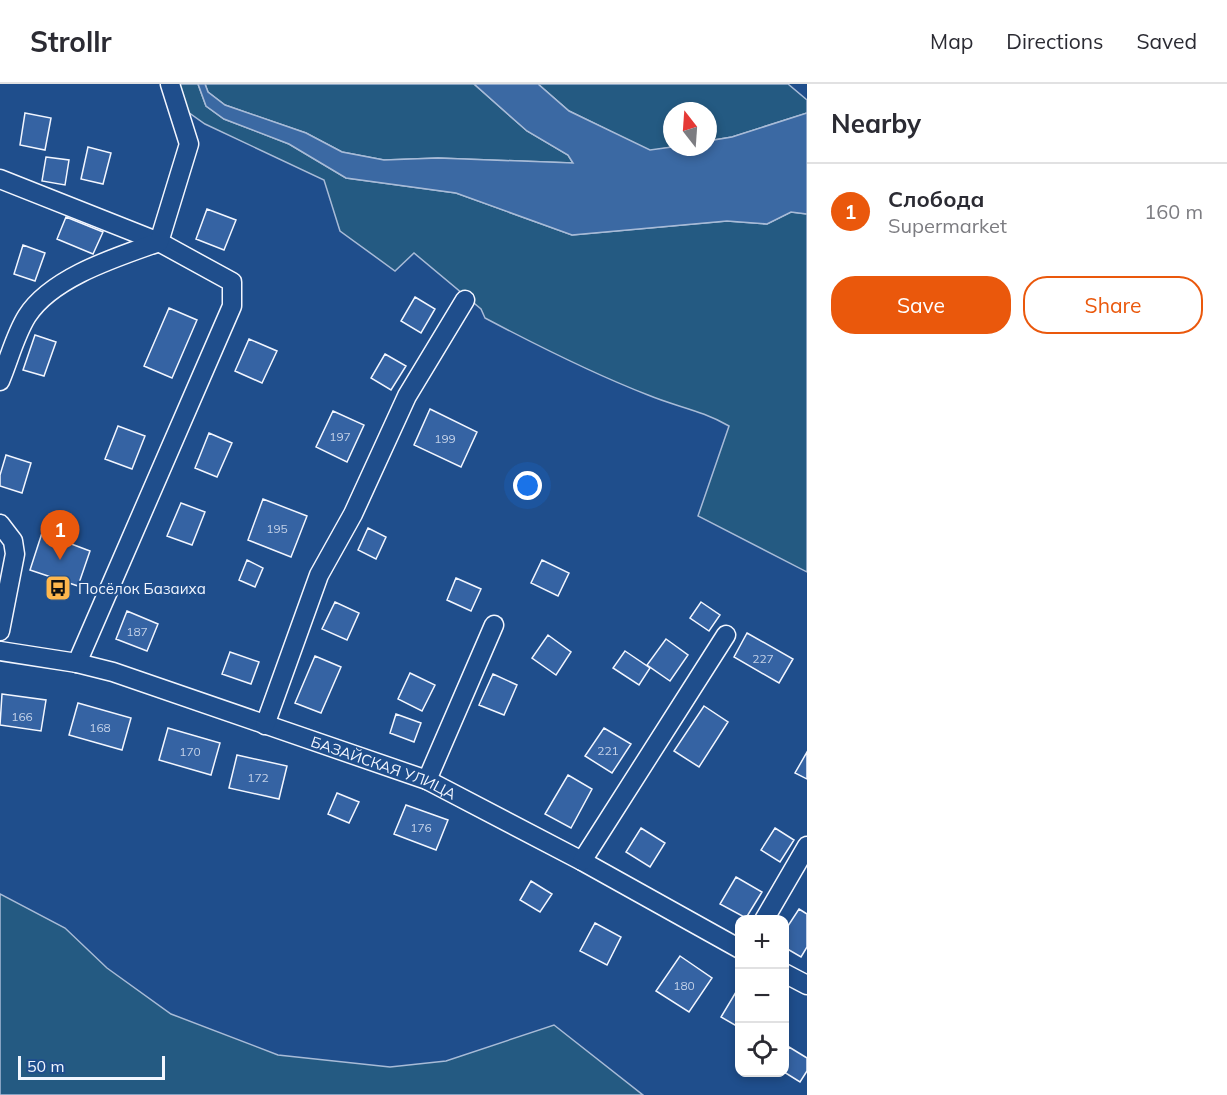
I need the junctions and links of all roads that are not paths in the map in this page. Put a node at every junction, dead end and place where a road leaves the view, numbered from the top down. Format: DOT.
graph roads {
  1 [pos="170,84"];
  2 [pos="0,179"];
  3 [pos="159,242"];
  4 [pos="465,300"];
  5 [pos="0,381"];
  6 [pos="0,524"];
  7 [pos="494,625"];
  8 [pos="0,630"];
  9 [pos="726,635"];
  10 [pos="0,651"];
  11 [pos="77,663"];
  12 [pos="265,725"];
  13 [pos="427,780"];
  14 [pos="807,846"];
  15 [pos="582,861"];
  16 [pos="767,915"];
  17 [pos="735,947"];
  18 [pos="789,976"];
  19 [pos="807,985"];
  1 -- 3 [label="street"];
  2 -- 3 [label="street"];
  3 -- 5 [label="street"];
  3 -- 11 [label="street"];
  4 -- 12 [label="street"];
  6 -- 8 [label="street"];
  7 -- 13 [label="street"];
  9 -- 15 [label="street"];
  10 -- 11 [label="street, БАЗАЙСКАЯ УЛИЦА"];
  11 -- 12 [label="street, БАЗАЙСКАЯ УЛИЦА"];
  12 -- 13 [label="street, БАЗАЙСКАЯ УЛИЦА"];
  13 -- 15 [label="street, БАЗАЙСКАЯ УЛИЦА"];
  14 -- 16 [label="street"];
  15 -- 17 [label="street, БАЗАЙСКАЯ УЛИЦА"];
  18 -- 19 [label="street"];
}
